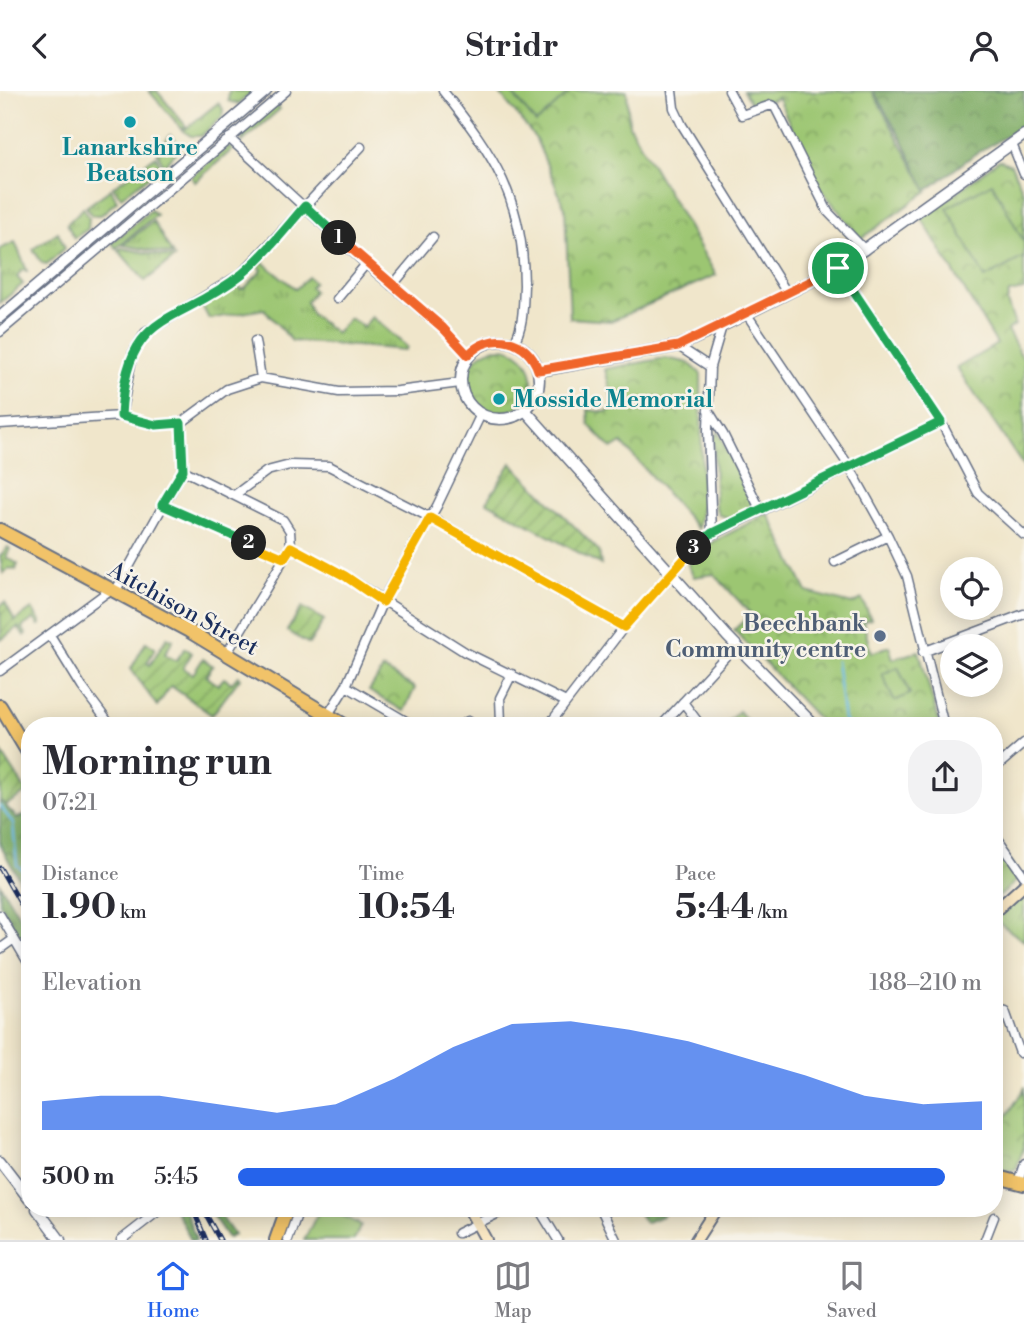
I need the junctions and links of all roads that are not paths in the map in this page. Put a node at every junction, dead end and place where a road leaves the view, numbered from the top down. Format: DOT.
graph roads {
  1 [pos="266,91"];
  2 [pos="286,91"];
  3 [pos="443,91"];
  4 [pos="672,91"];
  5 [pos="729,91"];
  6 [pos="1024,135"];
  7 [pos="229,138"];
  8 [pos="1012,144"];
  9 [pos="361,147"];
  10 [pos="1024,174"];
  11 [pos="305,206"];
  12 [pos="433,237"];
  13 [pos="865,250"];
  14 [pos="366,264"];
  15 [pos="838,268"];
  16 [pos="392,286"];
  17 [pos="787,293"];
  18 [pos="337,299"];
  19 [pos="746,313"];
  20 [pos="2,315"];
  21 [pos="11,323"];
  22 [pos="722,327"];
  23 [pos="0,332"];
  24 [pos="256,341"];
  25 [pos="514,343"];
  26 [pos="678,346"];
  27 [pos="468,355"];
  28 [pos="710,367"];
  29 [pos="538,370"];
  30 [pos="261,378"];
  31 [pos="460,383"];
  32 [pos="525,410"];
  33 [pos="708,410"];
  34 [pos="481,414"];
  35 [pos="121,416"];
  36 [pos="941,422"];
  37 [pos="181,423"];
  38 [pos="0,424"];
  39 [pos="849,466"];
  40 [pos="183,470"];
  41 [pos="236,494"];
  42 [pos="162,505"];
  43 [pos="761,511"];
  44 [pos="430,518"];
  45 [pos="0,530"];
  46 [pos="712,533"];
  47 [pos="1024,535"];
  48 [pos="888,536"];
  49 [pos="291,547"];
  50 [pos="284,558"];
  51 [pos="835,562"];
  52 [pos="672,572"];
  53 [pos="113,591"];
  54 [pos="383,602"];
  55 [pos="1024,614"];
  56 [pos="624,627"];
  57 [pos="50,635"];
  58 [pos="736,645"];
  59 [pos="923,652"];
  60 [pos="227,653"];
  61 [pos="0,671"];
  62 [pos="512,674"];
  63 [pos="346,686"];
  64 [pos="566,702"];
  65 [pos="683,702"];
  66 [pos="0,706"];
  67 [pos="330,715"];
  68 [pos="105,717"];
  69 [pos="333,717"];
  70 [pos="399,717"];
  71 [pos="501,717"];
  72 [pos="555,717"];
  73 [pos="669,717"];
  74 [pos="695,717"];
  75 [pos="806,717"];
  76 [pos="941,717"];
  77 [pos="21,741"];
  78 [pos="1024,743"];
  79 [pos="1003,761"];
  80 [pos="1003,846"];
  81 [pos="1024,876"];
  82 [pos="1024,885"];
  83 [pos="1003,904"];
  84 [pos="0,915"];
  85 [pos="14,939"];
  86 [pos="0,949"];
  87 [pos="21,951"];
  88 [pos="1003,1010"];
  89 [pos="1020,1053"];
  90 [pos="0,1161"];
  91 [pos="1024,1164"];
  92 [pos="1003,1178"];
  93 [pos="1021,1183"];
  94 [pos="21,1188"];
  95 [pos="43,1217"];
  96 [pos="151,1217"];
  97 [pos="291,1217"];
  98 [pos="293,1217"];
  99 [pos="299,1217"];
  100 [pos="474,1217"];
  101 [pos="490,1217"];
  102 [pos="544,1217"];
  103 [pos="605,1217"];
  104 [pos="711,1217"];
  105 [pos="994,1217"];
  106 [pos="305,1223"];
  107 [pos="477,1223"];
  108 [pos="458,1233"];
  109 [pos="60,1240"];
  110 [pos="121,1240"];
  111 [pos="276,1240"];
  112 [pos="288,1240"];
  113 [pos="486,1240"];
  114 [pos="558,1240"];
  115 [pos="617,1240"];
  116 [pos="696,1240"];
  117 [pos="985,1240"];
  1 -- 20 [label="street"];
  2 -- 7 [label="street"];
  3 -- 25 [label="street"];
  4 -- 17 [label="street"];
  5 -- 13 [label="street"];
  6 -- 8 [label="street"];
  7 -- 11 [label="street"];
  7 -- 21 [label="street"];
  8 -- 10 [label="street"];
  8 -- 13 [label="street"];
  9 -- 11 [label="street"];
  11 -- 14 [label="street"];
  11 -- 35 [label="street"];
  12 -- 16 [label="street"];
  13 -- 15 [label="street"];
  14 -- 16 [label="street"];
  14 -- 18 [label="street"];
  15 -- 17 [label="street"];
  15 -- 36 [label="street"];
  16 -- 27 [label="street"];
  17 -- 19 [label="street"];
  19 -- 22 [label="street"];
  19 -- 39 [label="street"];
  20 -- 21 [label="street"];
  21 -- 23 [label="street"];
  22 -- 26 [label="street"];
  22 -- 28 [label="street"];
  24 -- 30 [label="street"];
  25 -- 27 [label="street"];
  25 -- 29 [label="street"];
  26 -- 28 [label="street"];
  26 -- 29 [label="street"];
  27 -- 31 [label="street"];
  28 -- 33 [label="street"];
  29 -- 32 [label="street"];
  30 -- 31 [label="street"];
  30 -- 37 [label="street"];
  31 -- 34 [label="street"];
  32 -- 34 [label="street"];
  32 -- 52 [label="street"];
  33 -- 43 [label="street"];
  33 -- 46 [label="street"];
  34 -- 44 [label="street"];
  35 -- 37 [label="street"];
  35 -- 38 [label="street"];
  36 -- 39 [label="street"];
  36 -- 47 [label="street"];
  37 -- 40 [label="street"];
  39 -- 43 [label="street"];
  39 -- 48 [label="street"];
  40 -- 41 [label="street"];
  40 -- 42 [label="street"];
  41 -- 44 [label="street"];
  41 -- 49 [label="street"];
  42 -- 50 [label="street"];
  42 -- 53 [label="street"];
  43 -- 46 [label="street"];
  44 -- 54 [label="street"];
  44 -- 56 [label="street"];
  45 -- 53 [label="main road, Aitchison Street"];
  46 -- 52 [label="street"];
  48 -- 51 [label="street"];
  48 -- 59 [label="street"];
  49 -- 50 [label="street"];
  49 -- 54 [label="street"];
  50 -- 60 [label="street"];
  52 -- 56 [label="street"];
  52 -- 58 [label="street"];
  53 -- 57 [label="street"];
  53 -- 60 [label="main road, Aitchison Street"];
  54 -- 62 [label="street"];
  54 -- 63 [label="street"];
  55 -- 59 [label="street"];
  56 -- 64 [label="street"];
  57 -- 61 [label="street"];
  57 -- 68 [label="street"];
  58 -- 65 [label="street"];
  58 -- 75 [label="street"];
  59 -- 76 [label="street"];
  60 -- 67 [label="main road, Aitchison Street"];
  62 -- 64 [label="street"];
  62 -- 71 [label="street"];
  63 -- 67 [label="street"];
  63 -- 70 [label="street"];
  64 -- 72 [label="street"];
  65 -- 73 [label="street"];
  65 -- 74 [label="street"];
  66 -- 77 [label="main road"];
  67 -- 69 [label="main road, Aitchison Street"];
  78 -- 79 [label="street"];
  80 -- 81 [label="street"];
  82 -- 83 [label="main road"];
  84 -- 85 [label="street"];
  85 -- 86 [label="street"];
  85 -- 87 [label="street"];
  88 -- 89 [label="street"];
  90 -- 94 [label="street"];
  91 -- 93 [label="street"];
  92 -- 93 [label="main road"];
  95 -- 109 [label="street"];
  96 -- 110 [label="street"];
  97 -- 111 [label="main road"];
  98 -- 112 [label="street"];
  99 -- 106 [label="street"];
  100 -- 107 [label="main road"];
  101 -- 107 [label="street"];
  102 -- 114 [label="street"];
  103 -- 115 [label="street"];
  104 -- 116 [label="main road"];
  105 -- 117 [label="street"];
  107 -- 108 [label="street"];
  107 -- 113 [label="main road"];
}
